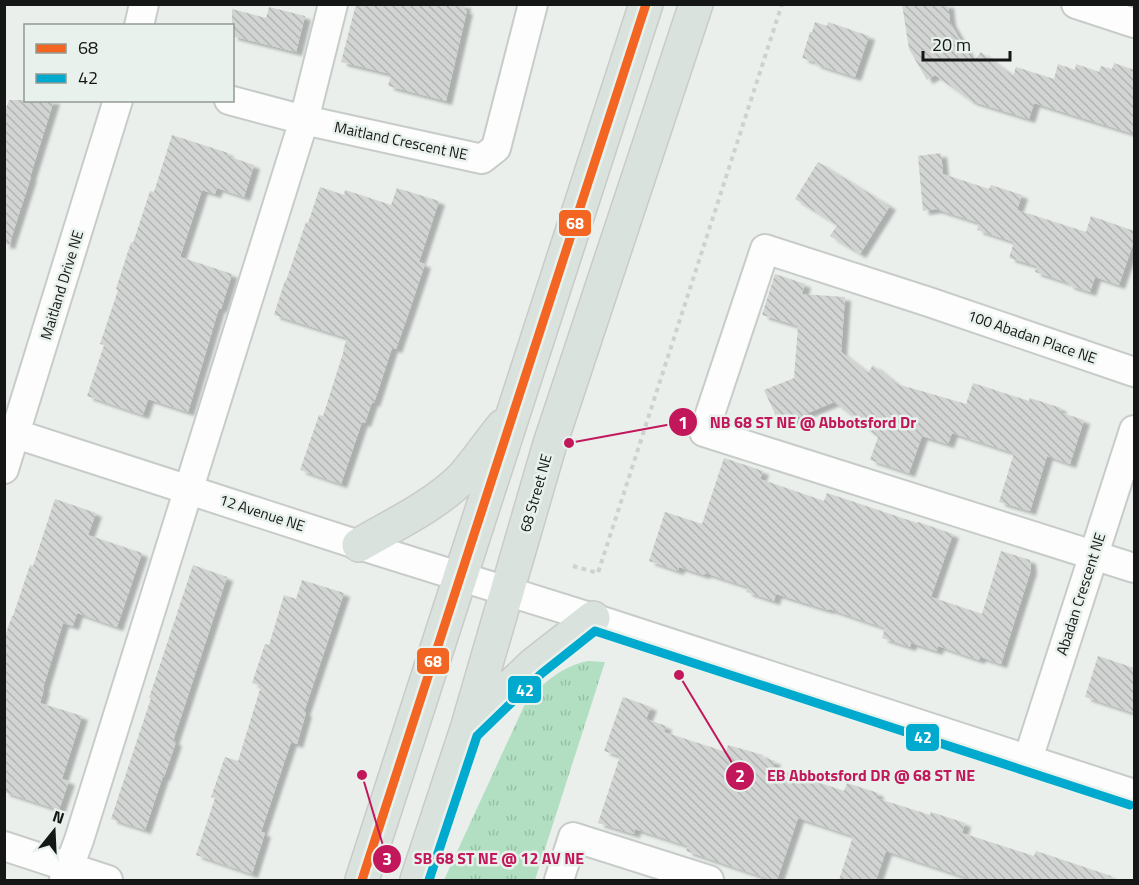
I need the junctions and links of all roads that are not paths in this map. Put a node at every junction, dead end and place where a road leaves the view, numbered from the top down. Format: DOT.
graph roads {
  1 [pos="144,4"];
  2 [pos="333,4"];
  3 [pos="533,4"];
  4 [pos="646,4"];
  5 [pos="696,4"];
  6 [pos="1076,4"];
  7 [pos="1134,23"];
  8 [pos="139,24"];
  9 [pos="234,101"];
  10 [pos="117,102"];
  11 [pos="304,120"];
  12 [pos="1134,372"];
  13 [pos="515,410"];
  14 [pos="1134,430"];
  15 [pos="16,434"];
  16 [pos="4,469"];
  17 [pos="188,489"];
  18 [pos="359,545"];
  19 [pos="1094,556"];
  20 [pos="1134,568"];
  21 [pos="461,577"];
  22 [pos="508,591"];
  23 [pos="593,618"];
  24 [pos="467,729"];
  25 [pos="1028,759"];
  26 [pos="1134,794"];
  27 [pos="4,846"];
  28 [pos="66,874"];
  29 [pos="108,880"];
  30 [pos="362,880"];
  31 [pos="417,880"];
  32 [pos="559,880"];
  33 [pos="709,880"];
  1 -- 8 [label="street"];
  2 -- 11 [label="street"];
  3 -- 11 [label="street, Maitland Crescent NE"];
  4 -- 13 [label="main road"];
  5 -- 22 [label="main road, 68 Street NE"];
  6 -- 7 [label="street"];
  9 -- 11 [label="street, Maitland Crescent NE"];
  10 -- 15 [label="street, Maitland Drive NE"];
  11 -- 17 [label="street"];
  12 -- 19 [label="street, 100 Abadan Place NE"];
  13 -- 18 [label="main road"];
  13 -- 21 [label="main road"];
  14 -- 19 [label="street, Abadan Crescent NE"];
  15 -- 16 [label="street, Maitland Drive NE"];
  15 -- 17 [label="street, 12 Avenue NE"];
  17 -- 18 [label="street, 12 Avenue NE"];
  17 -- 28 [label="street"];
  18 -- 21 [label="street, 12 Avenue NE"];
  19 -- 20 [label="street"];
  19 -- 25 [label="street, Abadan Crescent NE"];
  21 -- 22 [label="street, 12 Avenue NE"];
  21 -- 30 [label="main road"];
  22 -- 23 [label="street, 12 Avenue NE"];
  22 -- 24 [label="main road, 68 Street NE"];
  23 -- 24 [label="main road"];
  23 -- 25 [label="street, 12 Avenue NE"];
  24 -- 31 [label="main road, 68 Street NE"];
  25 -- 26 [label="street, 12 Avenue NE"];
  27 -- 28 [label="street"];
  28 -- 29 [label="street"];
  32 -- 33 [label="street"];
}
